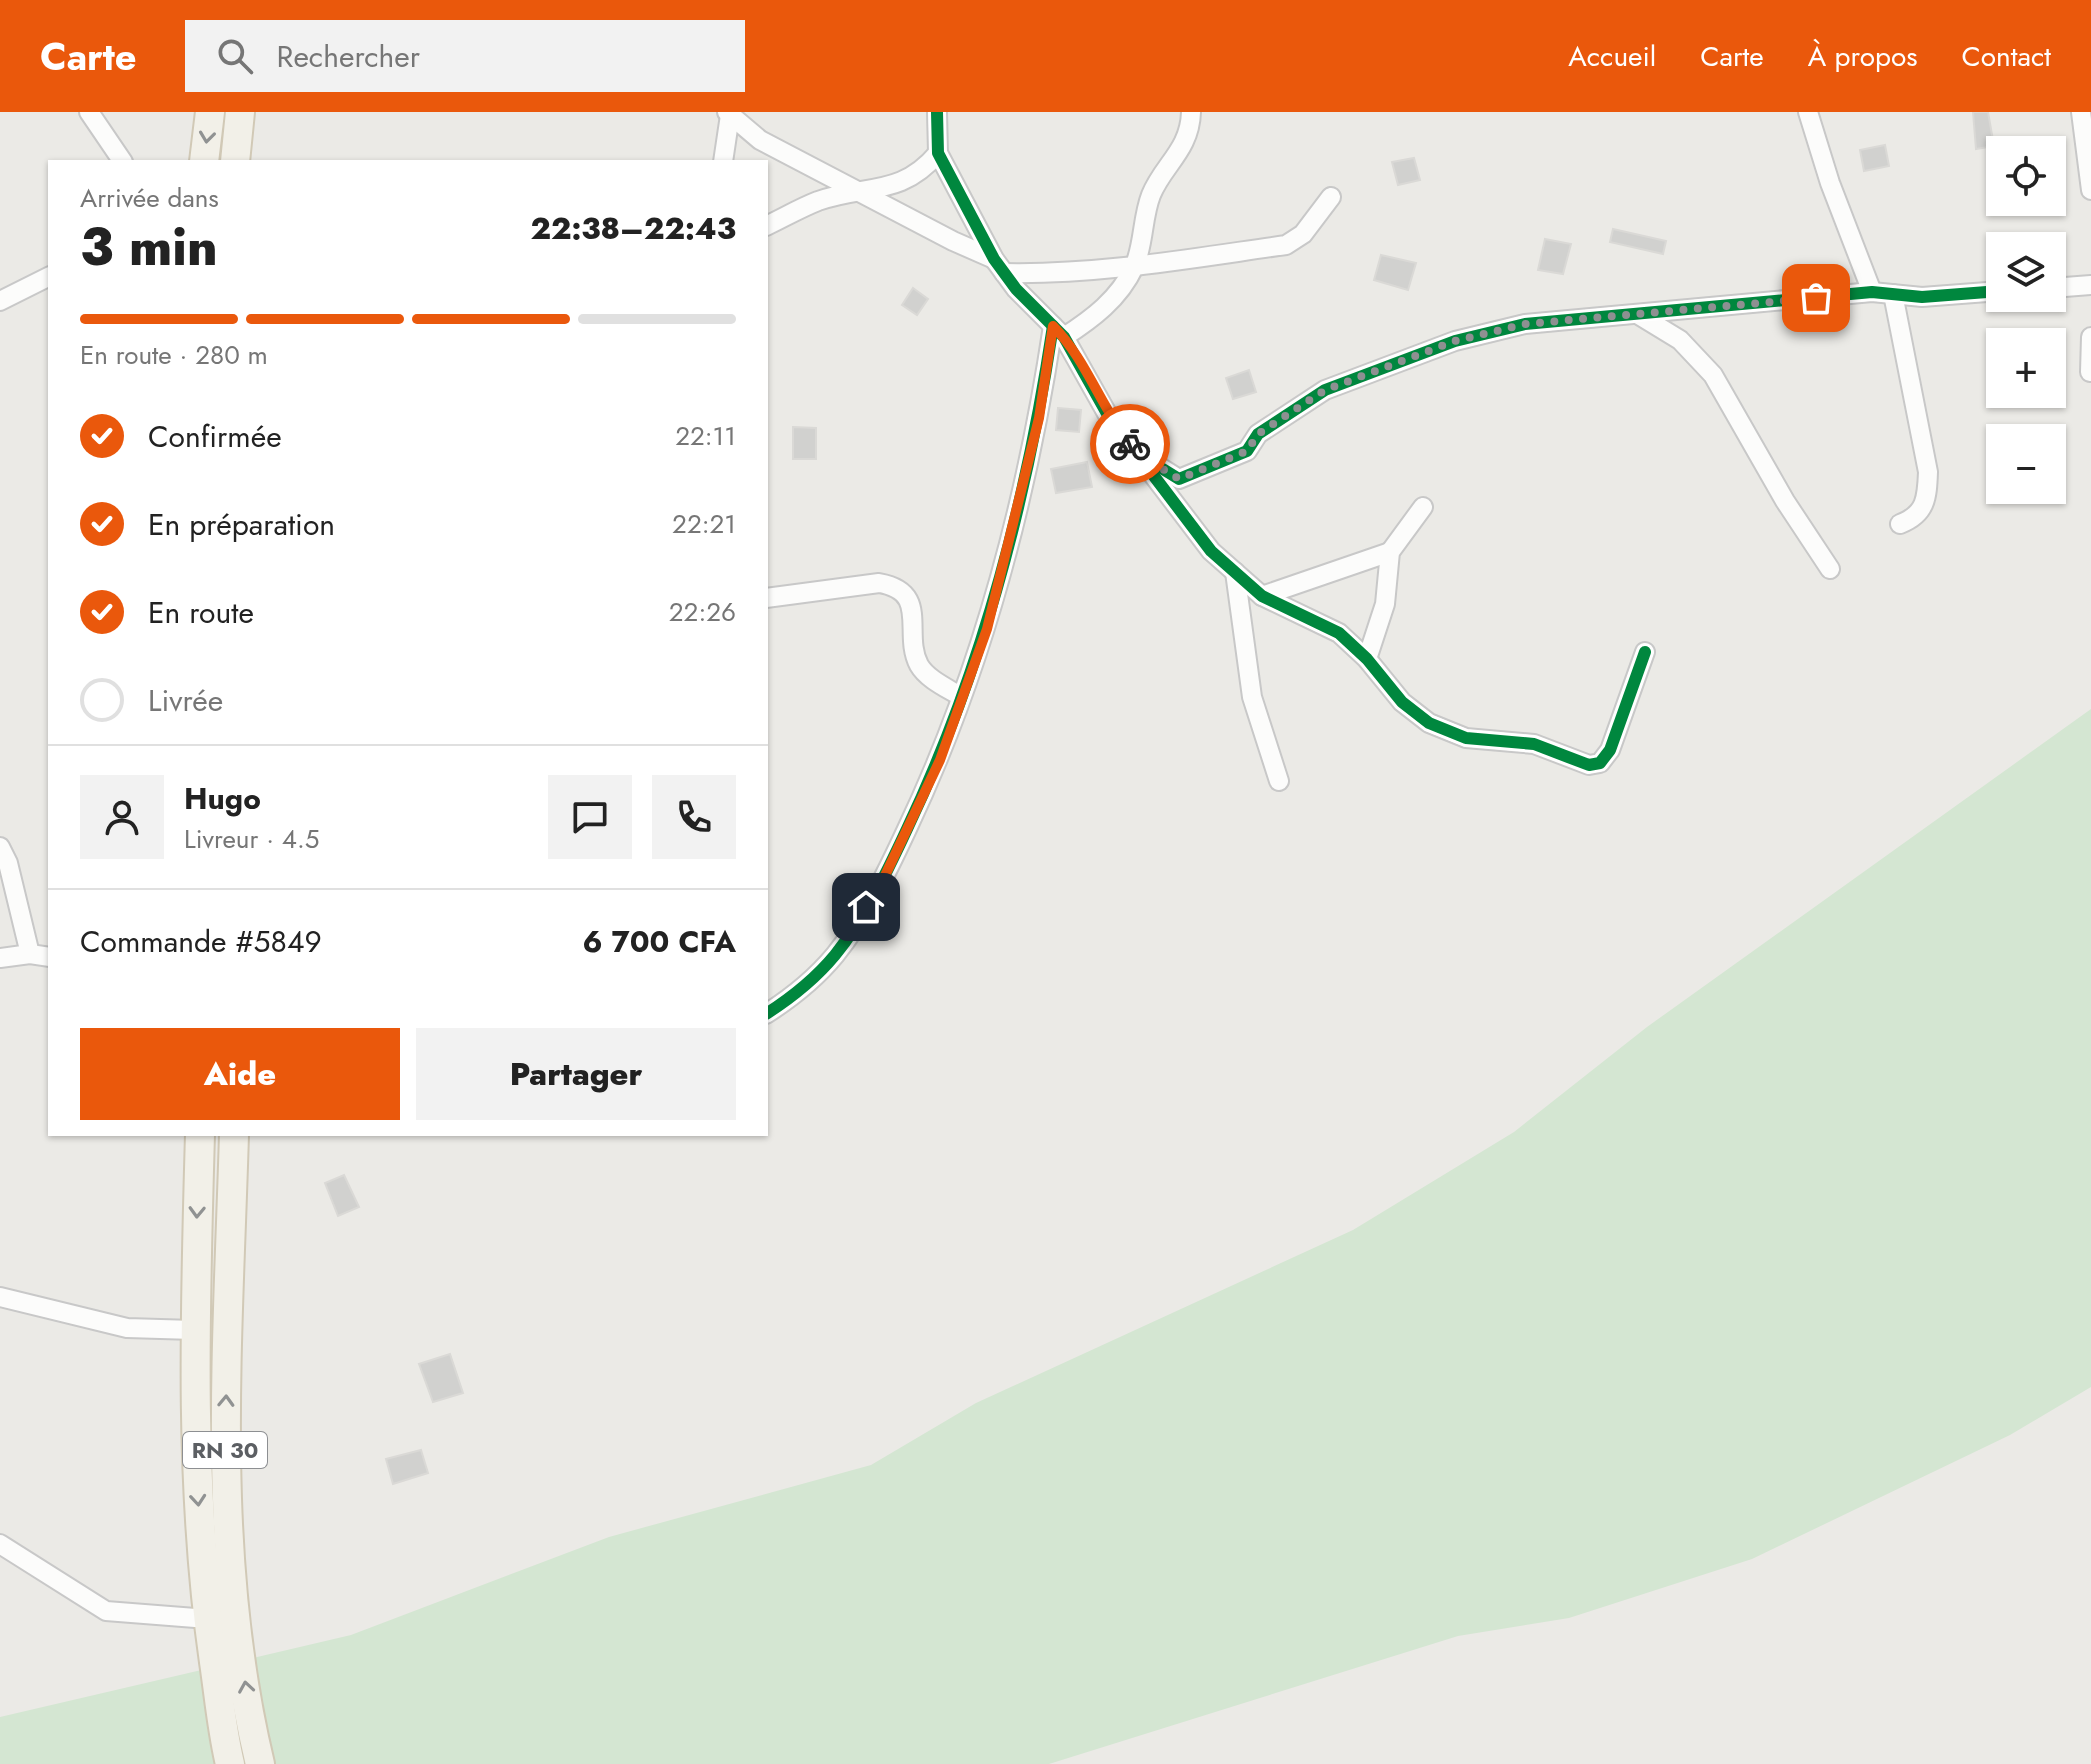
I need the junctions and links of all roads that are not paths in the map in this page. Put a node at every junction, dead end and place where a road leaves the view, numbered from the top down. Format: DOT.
graph roads {
  1 [pos="89,112"];
  2 [pos="210,112"];
  3 [pos="240,112"];
  4 [pos="937,112"];
  5 [pos="1191,112"];
  6 [pos="1808,112"];
  7 [pos="2081,112"];
  8 [pos="728,114"];
  9 [pos="938,153"];
  10 [pos="122,160"];
  11 [pos="204,160"];
  12 [pos="235,160"];
  13 [pos="723,160"];
  14 [pos="2091,190"];
  15 [pos="862,193"];
  16 [pos="1331,197"];
  17 [pos="768,225"];
  18 [pos="999,266"];
  19 [pos="1134,267"];
  20 [pos="48,277"];
  21 [pos="2091,285"];
  22 [pos="2066,287"];
  23 [pos="1872,292"];
  24 [pos="1986,292"];
  25 [pos="1893,294"];
  26 [pos="0,301"];
  27 [pos="1639,315"];
  28 [pos="1059,331"];
  29 [pos="2091,337"];
  30 [pos="2090,372"];
  31 [pos="1138,454"];
  32 [pos="1179,479"];
  33 [pos="1174,506"];
  34 [pos="1423,507"];
  35 [pos="1900,524"];
  36 [pos="1390,552"];
  37 [pos="1830,569"];
  38 [pos="1235,572"];
  39 [pos="1262,596"];
  40 [pos="768,598"];
  41 [pos="1645,652"];
  42 [pos="1367,659"];
  43 [pos="960,696"];
  44 [pos="1279,781"];
  45 [pos="0,847"];
  46 [pos="30,954"];
  47 [pos="48,957"];
  48 [pos="0,958"];
  49 [pos="768,1013"];
  50 [pos="200,1136"];
  51 [pos="234,1136"];
  52 [pos="0,1297"];
  53 [pos="194,1330"];
  54 [pos="0,1544"];
  55 [pos="208,1619"];
  56 [pos="230,1764"];
  57 [pos="260,1764"];
  1 -- 10 [label="street"];
  2 -- 11 [label="main road, one-way"];
  3 -- 12 [label="main road"];
  4 -- 9 [label="street"];
  5 -- 19 [label="street"];
  6 -- 23 [label="street"];
  7 -- 14 [label="street"];
  8 -- 13 [label="street"];
  8 -- 15 [label="street"];
  9 -- 15 [label="street"];
  9 -- 18 [label="street"];
  15 -- 17 [label="street"];
  15 -- 18 [label="street"];
  16 -- 19 [label="street"];
  18 -- 19 [label="street"];
  18 -- 28 [label="street"];
  19 -- 28 [label="street"];
  20 -- 26 [label="street"];
  21 -- 22 [label="street"];
  23 -- 25 [label="street"];
  23 -- 27 [label="street"];
  24 -- 25 [label="street"];
  25 -- 35 [label="street"];
  27 -- 32 [label="street"];
  27 -- 37 [label="street"];
  28 -- 31 [label="street"];
  28 -- 43 [label="street"];
  29 -- 30 [label="street"];
  31 -- 32 [label="street"];
  31 -- 33 [label="street"];
  32 -- 33 [label="street"];
  33 -- 38 [label="street"];
  34 -- 36 [label="street"];
  36 -- 39 [label="street"];
  36 -- 42 [label="street"];
  38 -- 39 [label="street"];
  38 -- 44 [label="street"];
  39 -- 42 [label="street"];
  40 -- 43 [label="street"];
  41 -- 42 [label="street"];
  43 -- 49 [label="street"];
  45 -- 46 [label="street"];
  46 -- 47 [label="street"];
  46 -- 48 [label="street"];
  50 -- 53 [label="main road, RN 30 / RN 30, one-way"];
  57 -- 51 [label="main road, RN 30, one-way"];
  52 -- 53 [label="street"];
  53 -- 55 [label="main road, RN 30 / RN 30, one-way"];
  54 -- 55 [label="street"];
  55 -- 56 [label="main road, RN 30 / RN 30"];
}
